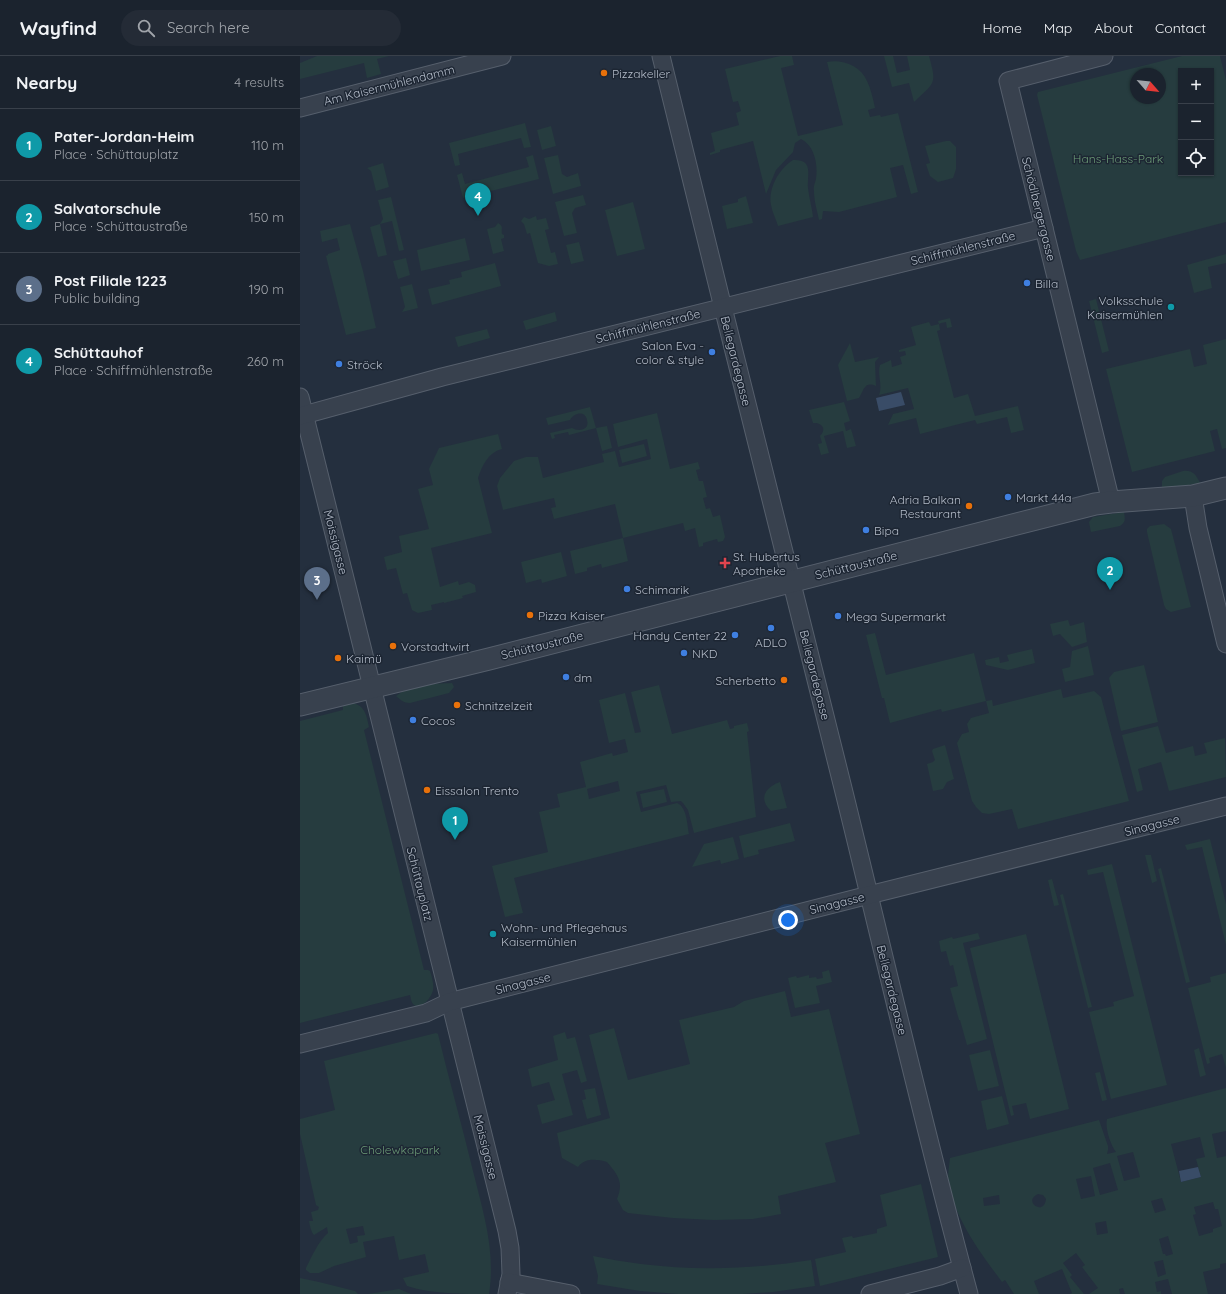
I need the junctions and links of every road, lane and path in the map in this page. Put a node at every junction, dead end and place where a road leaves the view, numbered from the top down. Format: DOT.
graph roads {
  1 [pos="502,56"];
  2 [pos="661,56"];
  3 [pos="1104,56"];
  4 [pos="300,108"];
  5 [pos="1044,228"];
  6 [pos="722,308"];
  7 [pos="300,397"];
  8 [pos="302,415"];
  9 [pos="1226,488"];
  10 [pos="1193,496"];
  11 [pos="1111,502"];
  12 [pos="792,582"];
  13 [pos="1226,644"];
  14 [pos="371,687"];
  15 [pos="300,705"];
  16 [pos="1226,806"];
  17 [pos="869,895"];
  18 [pos="449,1002"];
  19 [pos="300,1044"];
  20 [pos="962,1268"];
  21 [pos="508,1288"];
  22 [pos="570,1294"];
  23 [pos="870,1294"];
  24 [pos="969,1294"];
  1 -- 4 [label="street, Am Kaisermühlendamm"];
  2 -- 6 [label="street, Bellegardegasse"];
  3 -- 5 [label="street, Schödlbergergasse"];
  5 -- 6 [label="street, Schiffmühlenstraße"];
  5 -- 11 [label="street, Schödlbergergasse"];
  6 -- 8 [label="street, Schiffmühlenstraße"];
  6 -- 12 [label="street, Bellegardegasse"];
  7 -- 8 [label="street, Moissigasse"];
  8 -- 14 [label="street, Moissigasse"];
  9 -- 10 [label="street, Schüttaustraße"];
  10 -- 11 [label="street, Schüttaustraße"];
  10 -- 13 [label="street"];
  11 -- 12 [label="street, Schüttaustraße"];
  12 -- 14 [label="street, Schüttaustraße"];
  12 -- 17 [label="street, Bellegardegasse"];
  14 -- 15 [label="street"];
  14 -- 18 [label="street, Schüttauplatz"];
  16 -- 17 [label="street, Sinagasse"];
  17 -- 18 [label="street, Sinagasse"];
  17 -- 20 [label="street, Bellegardegasse"];
  18 -- 19 [label="street"];
  18 -- 21 [label="street, Moissigasse"];
  20 -- 23 [label="street"];
  20 -- 24 [label="street, Bellegardegasse"];
  21 -- 22 [label="street"];
}
